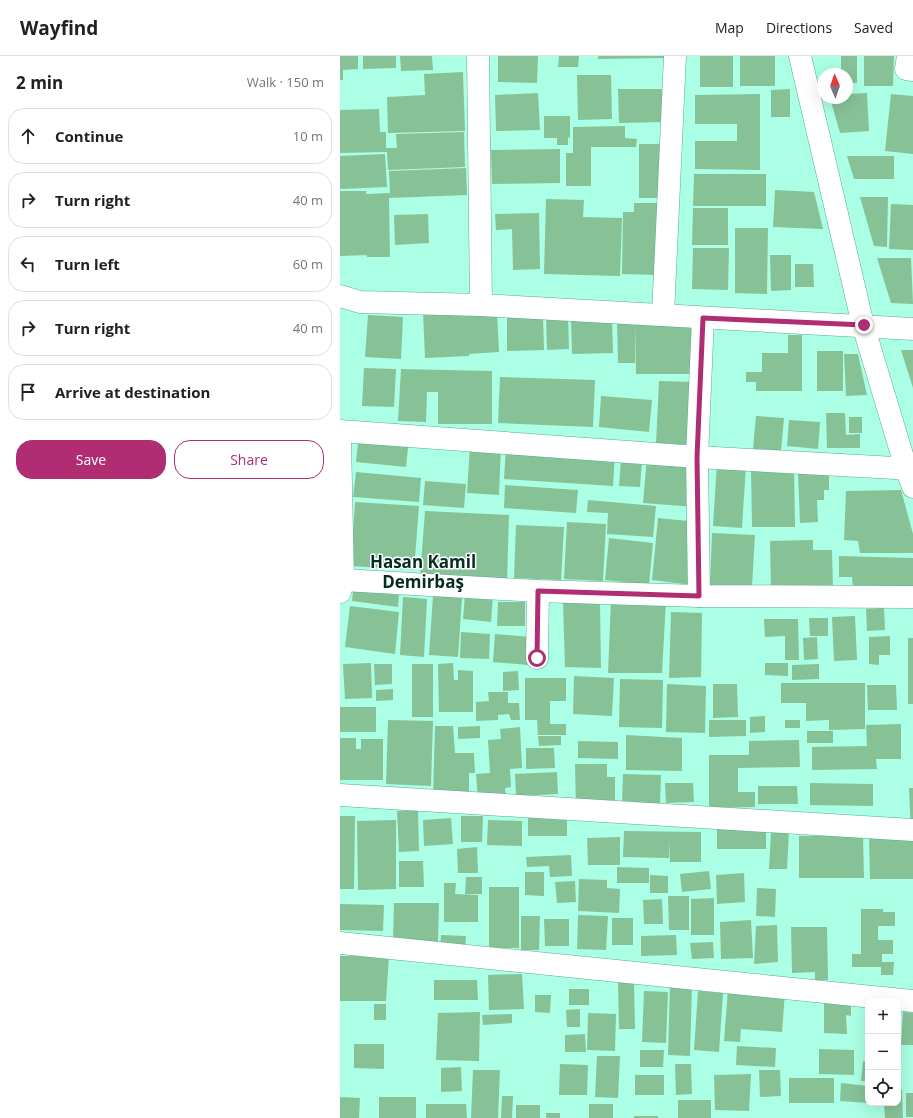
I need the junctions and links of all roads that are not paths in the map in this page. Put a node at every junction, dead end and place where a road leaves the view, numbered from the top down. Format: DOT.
graph roads {
  1 [pos="478,56"];
  2 [pos="675,56"];
  3 [pos="800,56"];
  4 [pos="908,56"];
  5 [pos="913,70"];
  6 [pos="340,296"];
  7 [pos="481,305"];
  8 [pos="663,315"];
  9 [pos="703,318"];
  10 [pos="864,325"];
  11 [pos="913,329"];
  12 [pos="340,431"];
  13 [pos="340,439"];
  14 [pos="697,457"];
  15 [pos="911,475"];
  16 [pos="341,586"];
  17 [pos="538,591"];
  18 [pos="699,596"];
  19 [pos="913,597"];
  20 [pos="537,658"];
  21 [pos="340,795"];
  22 [pos="913,830"];
  23 [pos="340,943"];
  24 [pos="913,1001"];
  1 -- 7 [label="street"];
  2 -- 8 [label="street"];
  3 -- 10 [label="street"];
  4 -- 5 [label="street"];
  6 -- 7 [label="street"];
  7 -- 8 [label="street"];
  8 -- 9 [label="street"];
  9 -- 10 [label="street"];
  9 -- 14 [label="street"];
  10 -- 11 [label="street"];
  10 -- 15 [label="street"];
  12 -- 14 [label="street"];
  13 -- 16 [label="street"];
  14 -- 15 [label="street"];
  14 -- 18 [label="street"];
  16 -- 17 [label="street"];
  17 -- 18 [label="street"];
  17 -- 20 [label="street"];
  18 -- 19 [label="street"];
  21 -- 22 [label="street"];
  23 -- 24 [label="street"];
}
